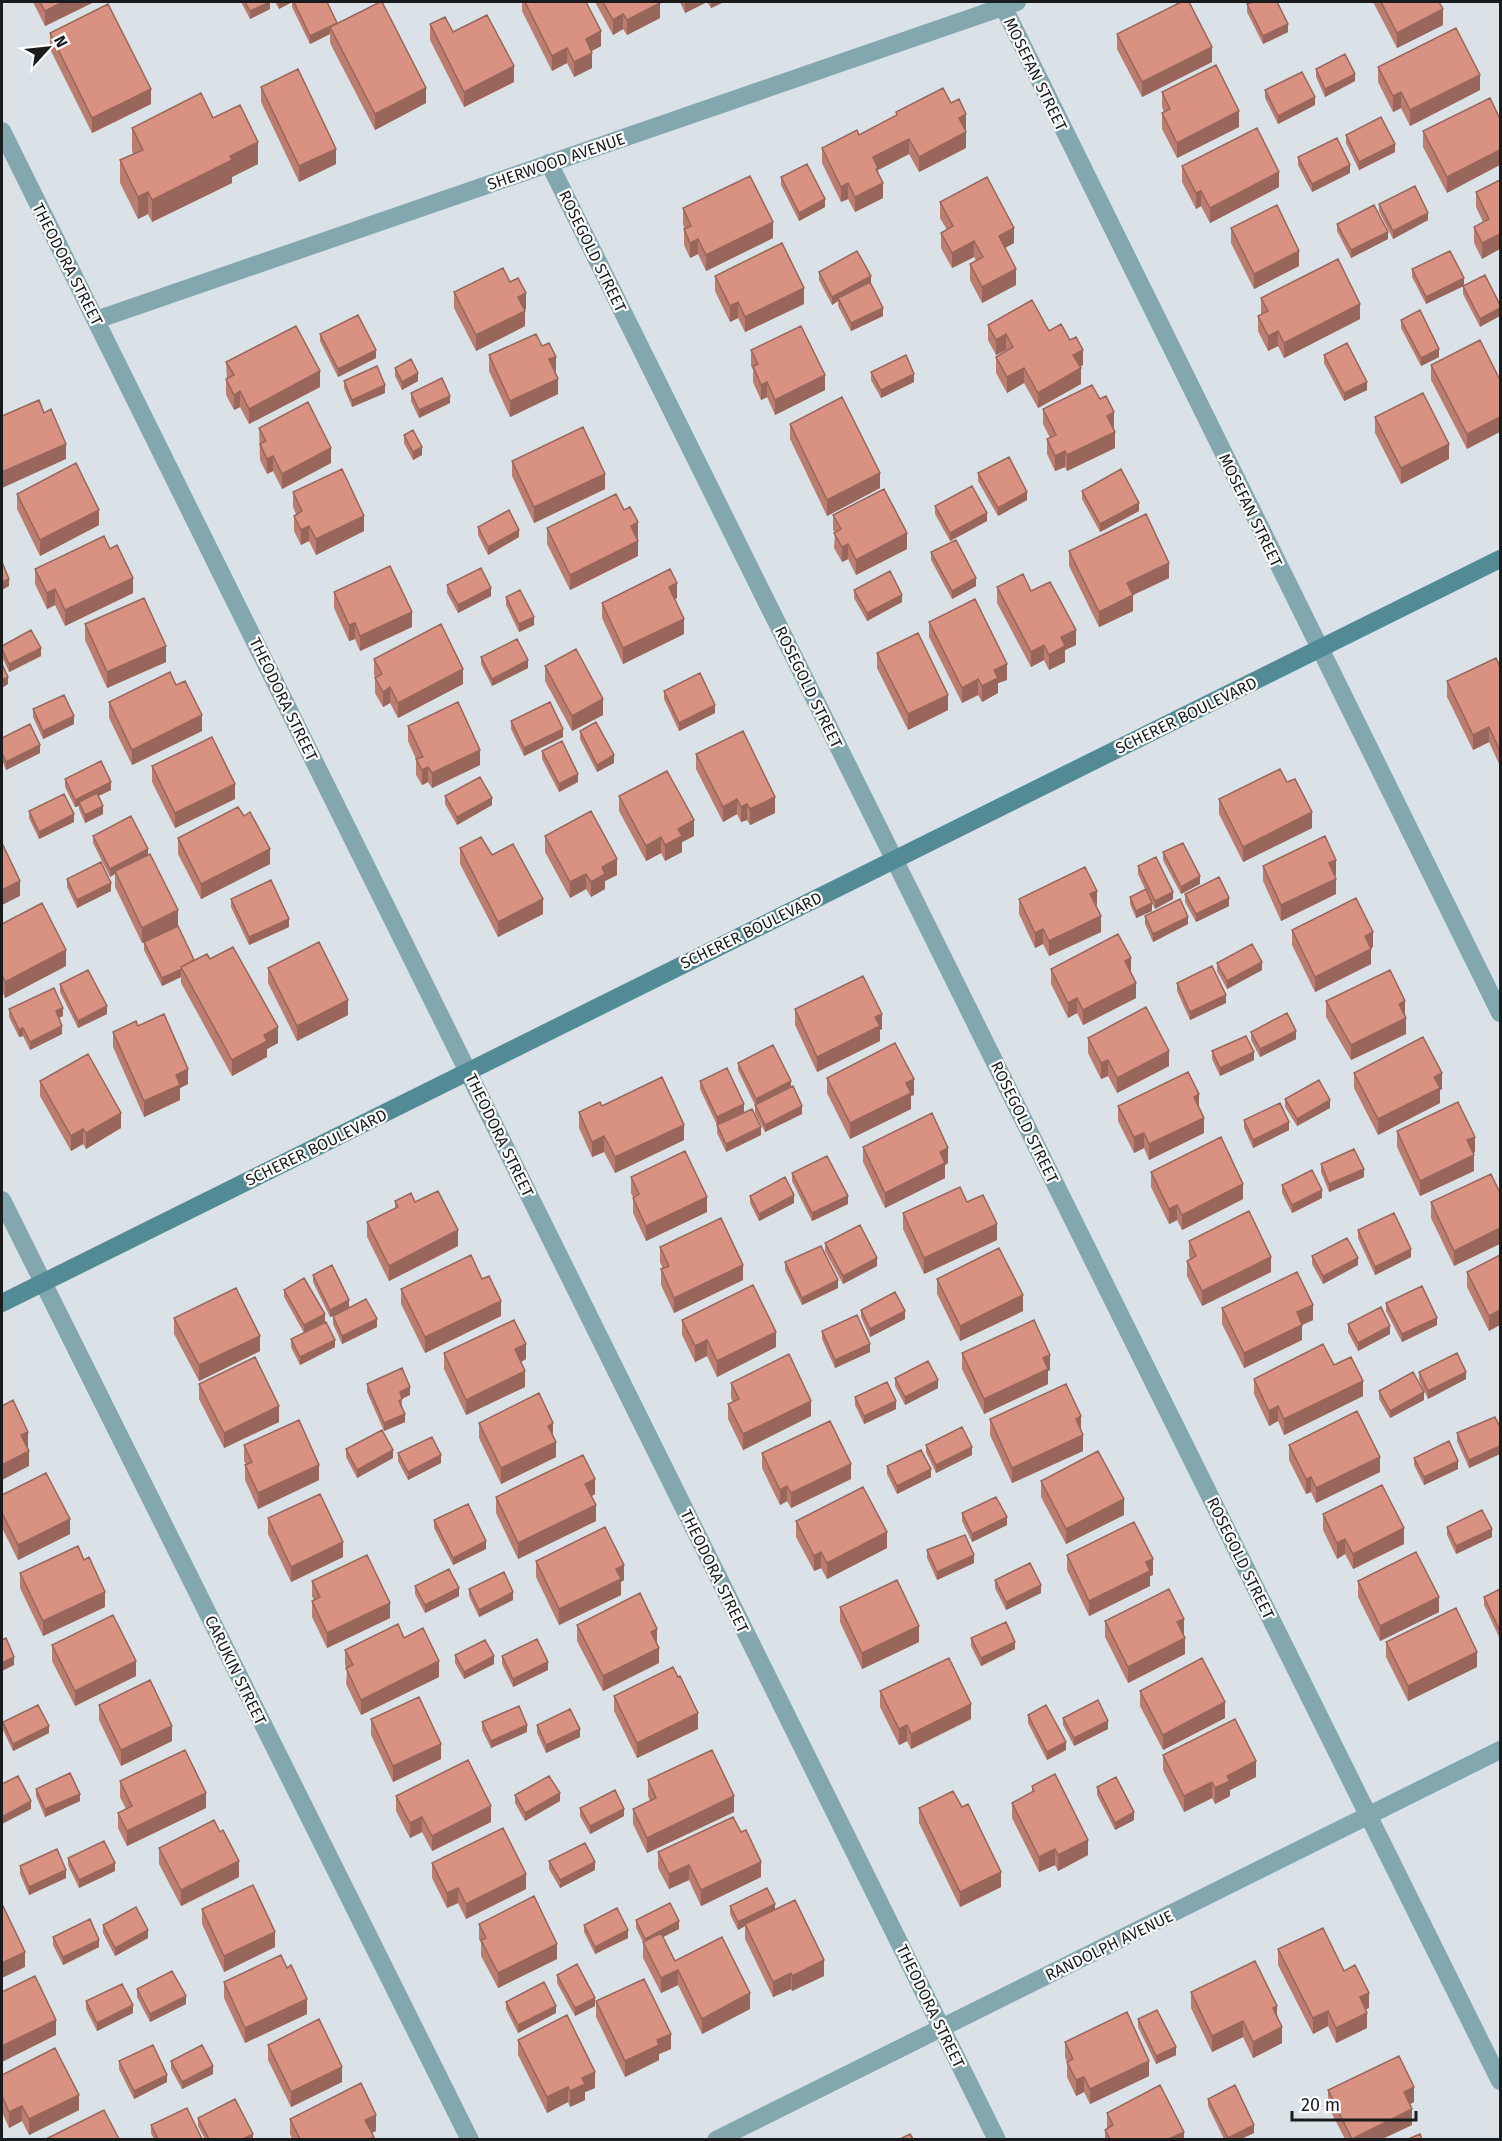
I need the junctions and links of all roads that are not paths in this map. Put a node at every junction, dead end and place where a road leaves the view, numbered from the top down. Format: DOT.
graph roads {
  1 [pos="1010,4"];
  2 [pos="2,131"];
  3 [pos="549,163"];
  4 [pos="96,321"];
  5 [pos="1500,559"];
  6 [pos="1320,648"];
  7 [pos="894,859"];
  8 [pos="1500,1013"];
  9 [pos="468,1071"];
  10 [pos="2,1200"];
  11 [pos="43,1282"];
  12 [pos="2,1303"];
  13 [pos="1500,1750"];
  14 [pos="1369,1815"];
  15 [pos="941,2028"];
  16 [pos="1500,2081"];
  17 [pos="470,2139"];
  18 [pos="716,2139"];
  19 [pos="997,2139"];
  1 -- 3 [label="street, SHERWOOD AVENUE"];
  1 -- 6 [label="street, MOSEFAN STREET"];
  2 -- 4 [label="street, THEODORA STREET"];
  3 -- 4 [label="street, SHERWOOD AVENUE"];
  3 -- 7 [label="street, ROSEGOLD STREET"];
  4 -- 9 [label="street, THEODORA STREET"];
  5 -- 6 [label="street, SCHERER BOULEVARD"];
  6 -- 7 [label="street, SCHERER BOULEVARD"];
  6 -- 8 [label="street, MOSEFAN STREET"];
  7 -- 9 [label="street, SCHERER BOULEVARD"];
  7 -- 14 [label="street, ROSEGOLD STREET"];
  9 -- 11 [label="street, SCHERER BOULEVARD"];
  9 -- 15 [label="street, THEODORA STREET"];
  10 -- 11 [label="street, CARUKIN STREET"];
  11 -- 12 [label="street, SCHERER BOULEVARD"];
  11 -- 17 [label="street, CARUKIN STREET"];
  13 -- 14 [label="street, RANDOLPH AVENUE"];
  14 -- 15 [label="street, RANDOLPH AVENUE"];
  14 -- 16 [label="street, ROSEGOLD STREET"];
  15 -- 18 [label="street, RANDOLPH AVENUE"];
  15 -- 19 [label="street, THEODORA STREET"];
}
